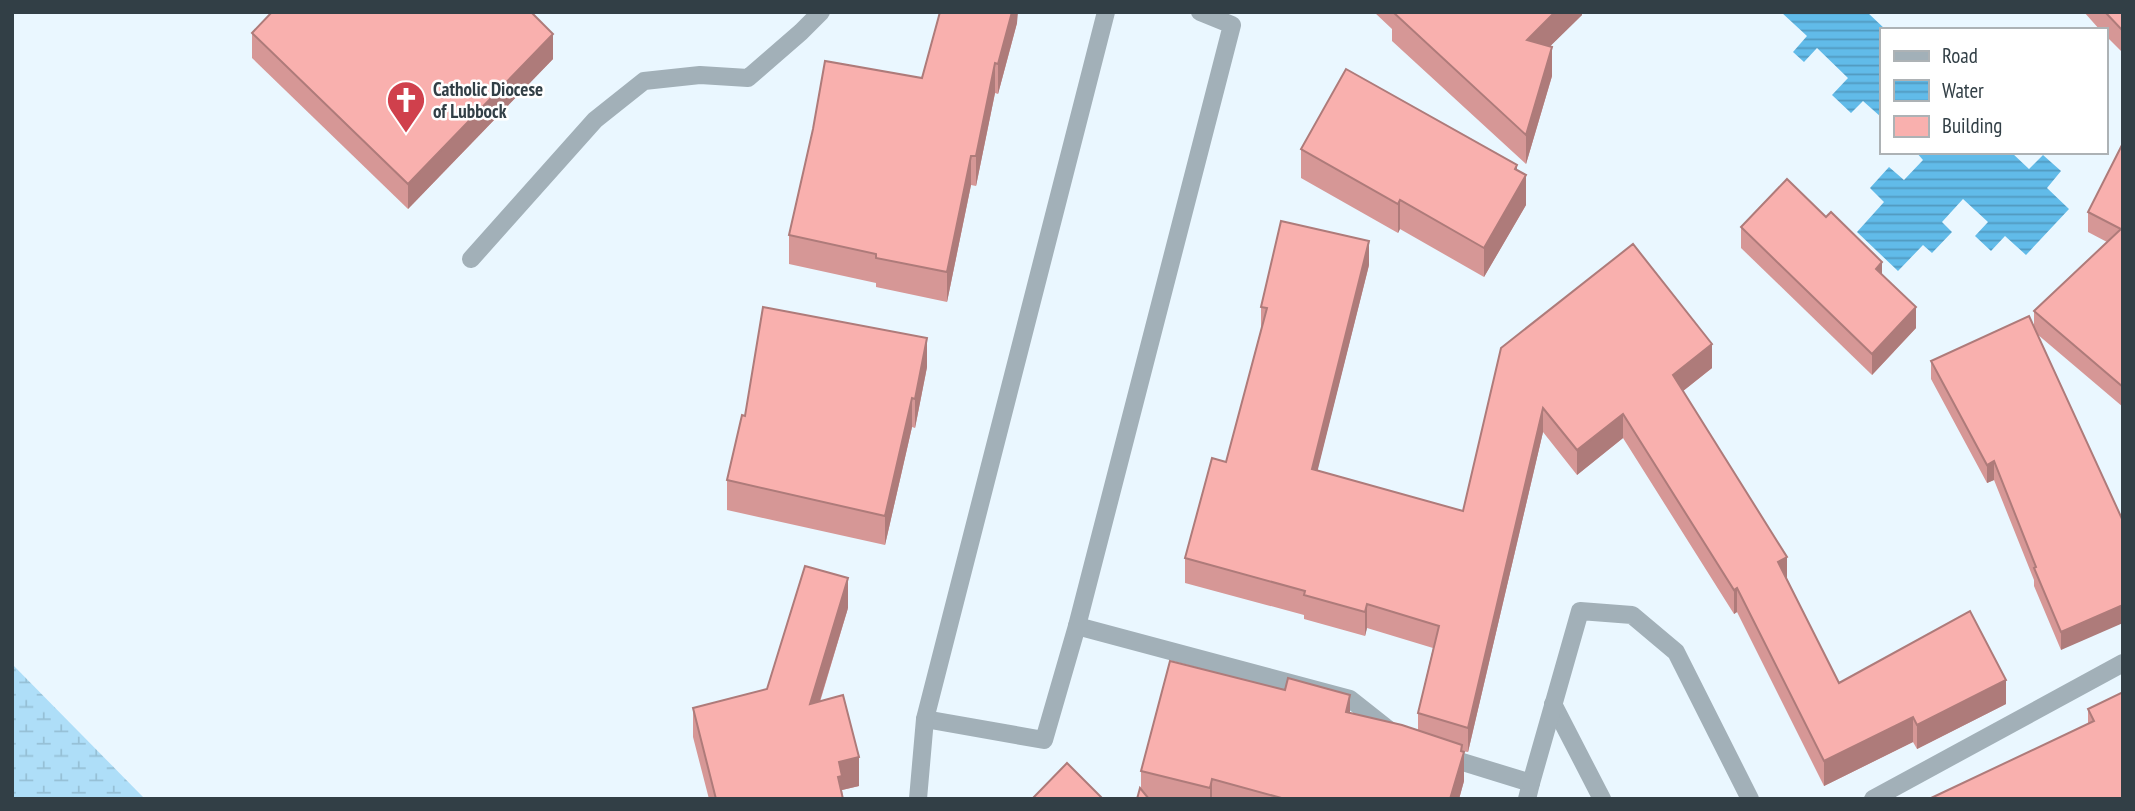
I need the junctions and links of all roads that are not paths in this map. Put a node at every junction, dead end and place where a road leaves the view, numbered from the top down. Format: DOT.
graph roads {
  1 [pos="821,12"];
  2 [pos="1106,12"];
  3 [pos="1200,12"];
  4 [pos="471,259"];
  5 [pos="1077,626"];
  6 [pos="2123,663"];
  7 [pos="1553,704"];
  8 [pos="925,719"];
  9 [pos="1529,791"];
  10 [pos="918,799"];
  11 [pos="1602,799"];
  12 [pos="1750,799"];
  13 [pos="1873,799"];
  1 -- 4 [label="lane"];
  2 -- 8 [label="lane"];
  3 -- 5 [label="lane"];
  5 -- 8 [label="lane"];
  5 -- 9 [label="lane"];
  6 -- 13 [label="lane"];
  7 -- 9 [label="lane"];
  7 -- 11 [label="lane"];
  7 -- 12 [label="lane"];
  8 -- 10 [label="lane"];
}
